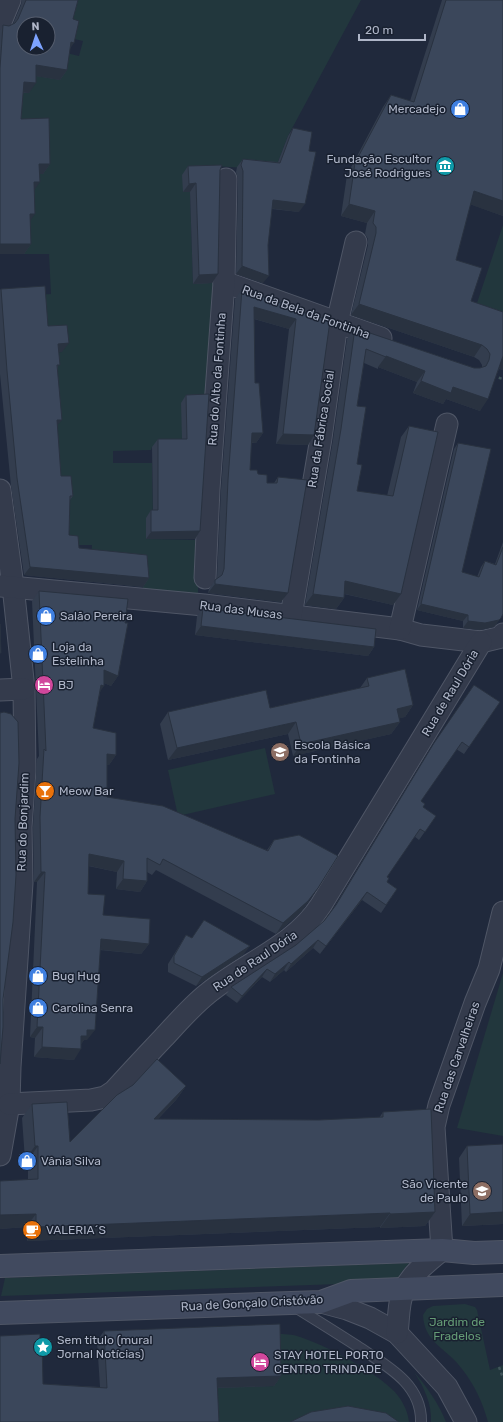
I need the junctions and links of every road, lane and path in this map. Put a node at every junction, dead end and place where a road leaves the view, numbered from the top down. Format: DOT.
graph roads {
  1 [pos="10,0"];
  2 [pos="0,24"];
  3 [pos="226,179"];
  4 [pos="356,242"];
  5 [pos="224,282"];
  6 [pos="338,323"];
  7 [pos="402,345"];
  8 [pos="490,375"];
  9 [pos="503,379"];
  10 [pos="447,424"];
  11 [pos="0,498"];
  12 [pos="205,578"];
  13 [pos="7,586"];
  14 [pos="291,616"];
  15 [pos="400,629"];
  16 [pos="503,634"];
  17 [pos="481,642"];
  18 [pos="24,689"];
  19 [pos="0,690"];
  20 [pos="503,912"];
  21 [pos="10,1104"];
  22 [pos="0,1155"];
  23 [pos="442,1250"];
  24 [pos="503,1252"];
  25 [pos="0,1266"];
  26 [pos="503,1285"];
  27 [pos="404,1290"];
  28 [pos="321,1302"];
  29 [pos="288,1303"];
  30 [pos="0,1313"];
  31 [pos="397,1332"];
  32 [pos="499,1367"];
  33 [pos="503,1378"];
  34 [pos="421,1422"];
  35 [pos="466,1422"];
  1 -- 2 [label="street"];
  3 -- 5 [label="street, Rua do Alto da Fontinha"];
  4 -- 6 [label="street, Rua da Fábrica Social"];
  5 -- 6 [label="street, Rua da Bela da Fontinha"];
  5 -- 12 [label="street, Rua do Alto da Fontinha"];
  6 -- 7 [label="street, Rua da Bela da Fontinha"];
  6 -- 14 [label="street, Rua da Fábrica Social"];
  8 -- 9 [label="path"];
  10 -- 15 [label="street"];
  11 -- 13 [label="street, Rua do Bonjardim"];
  13 -- 14 [label="street, Rua das Musas"];
  13 -- 18 [label="street, Rua do Bonjardim"];
  14 -- 15 [label="street, Rua das Musas"];
  15 -- 17 [label="street, Rua das Musas"];
  16 -- 17 [label="street"];
  17 -- 21 [label="street, Rua de Raul Dória"];
  18 -- 19 [label="street"];
  18 -- 21 [label="street, Rua do Bonjardim"];
  20 -- 23 [label="street, Rua das Carvalheiras"];
  21 -- 22 [label="street, Rua do Bonjardim"];
  23 -- 24 [label="main road"];
  23 -- 25 [label="main road"];
  23 -- 27 [label="street"];
  26 -- 27 [label="main road, Rua de Gonçalo Cristóvão"];
  27 -- 28 [label="main road, Rua de Gonçalo Cristóvão"];
  27 -- 31 [label="street"];
  28 -- 29 [label="main road, Rua de Gonçalo Cristóvão"];
  28 -- 31 [label="street"];
  29 -- 30 [label="main road, Rua de Gonçalo Cristóvão"];
  29 -- 34 [label="lane"];
  31 -- 35 [label="street"];
  32 -- 33 [label="path"];
}
